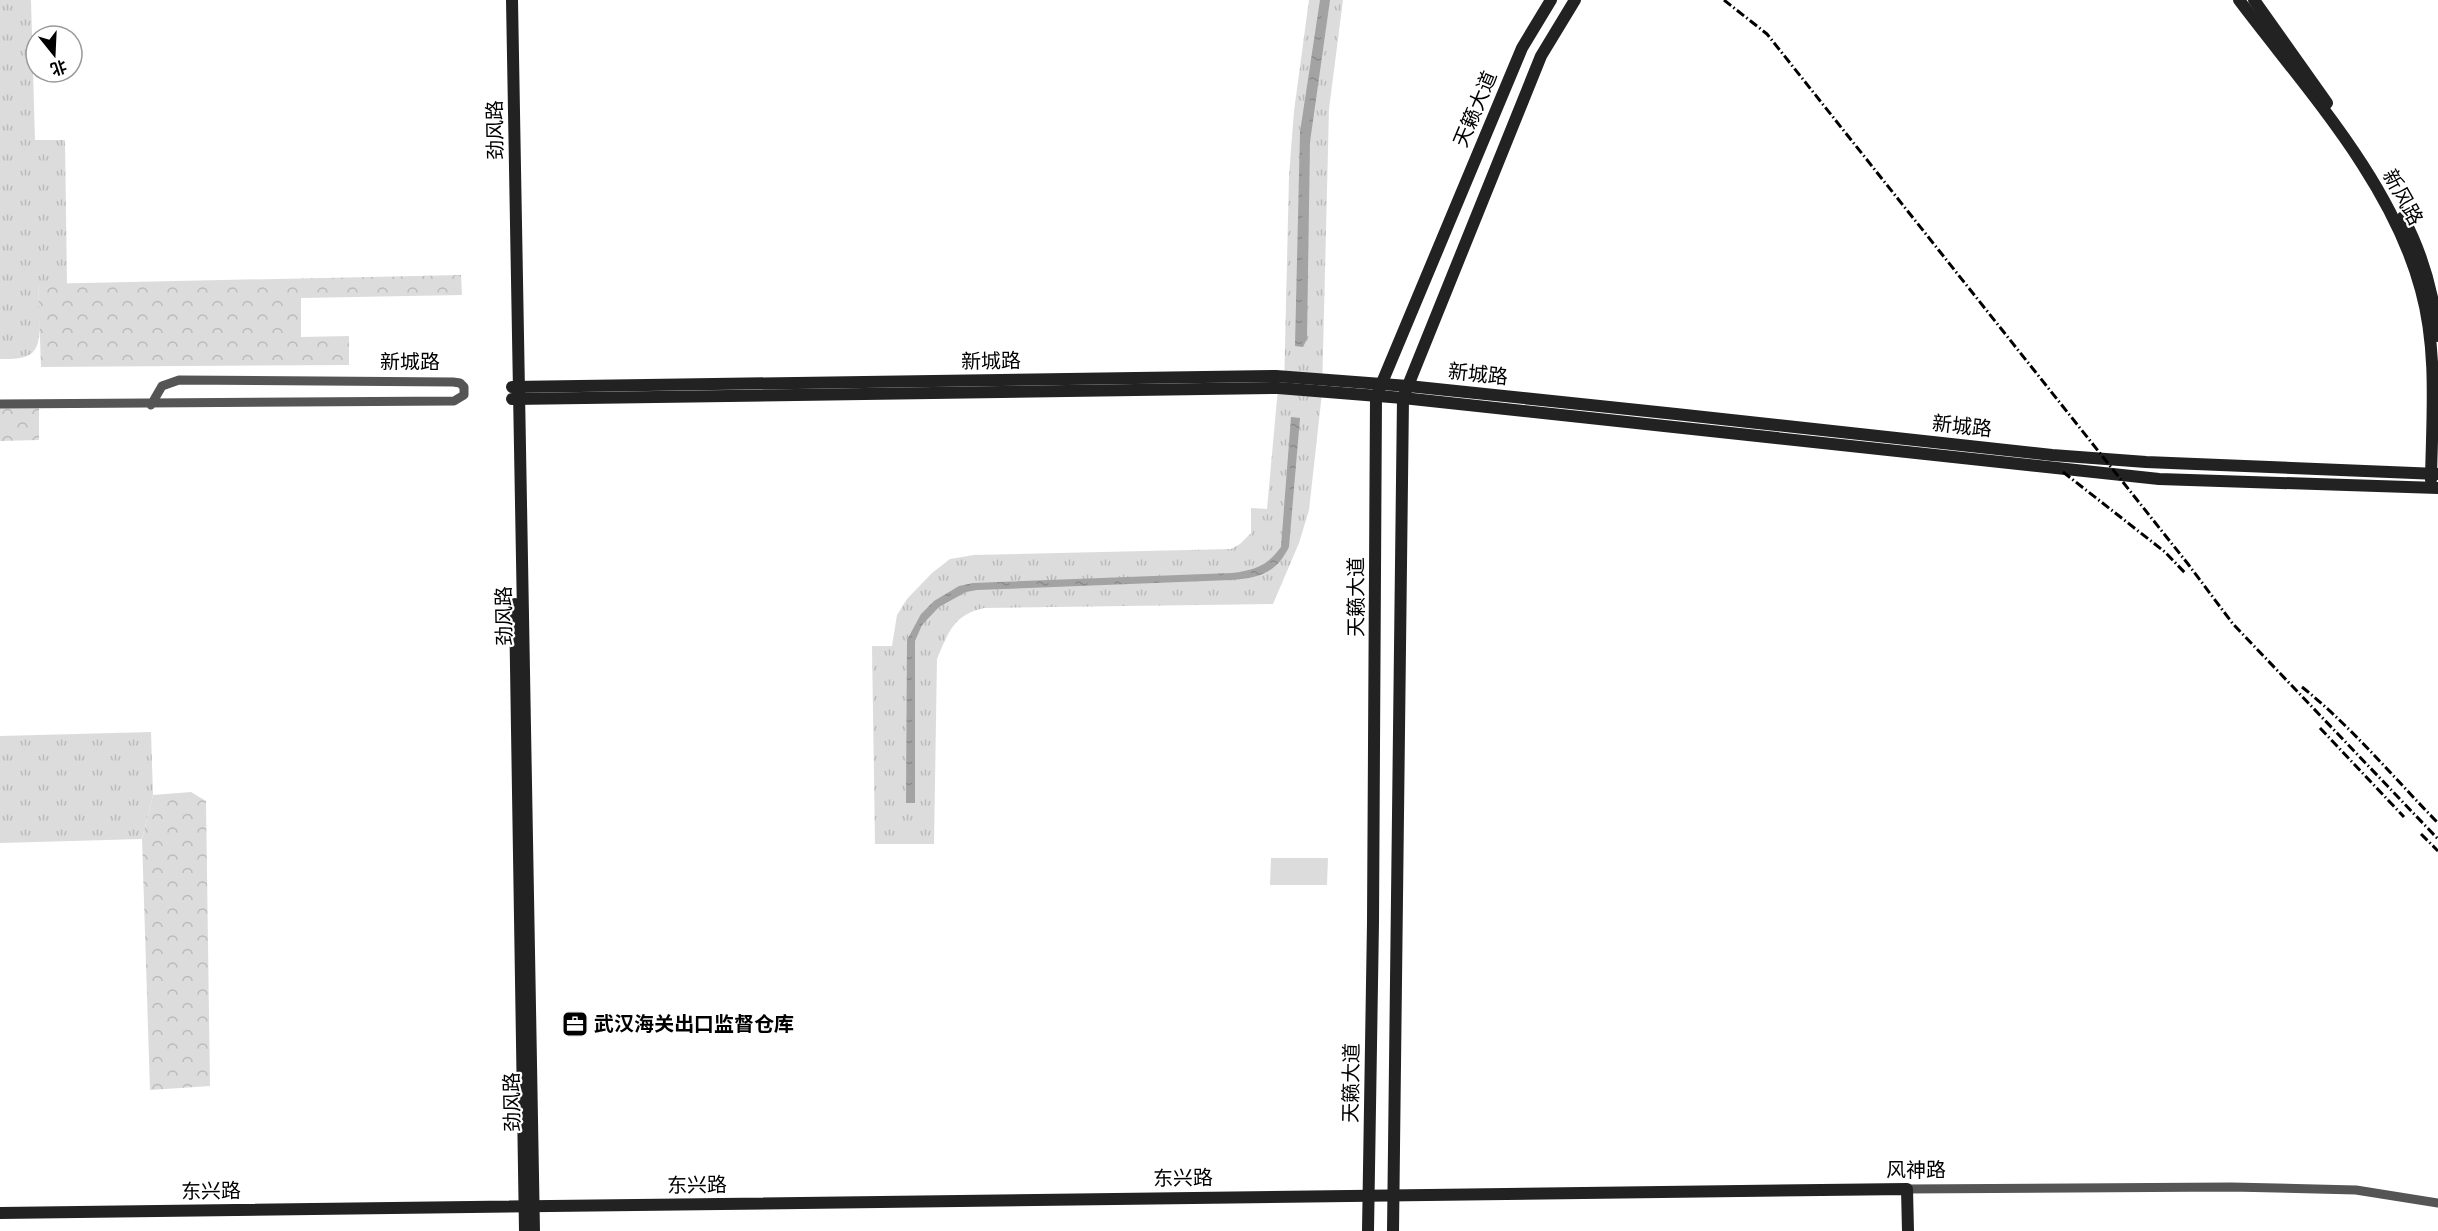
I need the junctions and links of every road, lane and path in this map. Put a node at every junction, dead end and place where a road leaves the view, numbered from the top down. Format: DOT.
graph roads {
  1 [pos="504,0"];
  2 [pos="512,0"];
  3 [pos="1551,0"];
  4 [pos="1575,0"];
  5 [pos="2239,0"];
  6 [pos="2254,0"];
  7 [pos="2438,336"];
  8 [pos="1382,385"];
  9 [pos="1406,392"];
  10 [pos="515,393"];
  11 [pos="1376,397"];
  12 [pos="0,405"];
  13 [pos="151,405"];
  14 [pos="2434,474"];
  15 [pos="2434,488"];
  16 [pos="1907,1189"];
  17 [pos="1368,1194"];
  18 [pos="1394,1196"];
  19 [pos="2438,1203"];
  20 [pos="529,1205"];
  21 [pos="0,1213"];
  22 [pos="525,1231"];
  23 [pos="534,1231"];
  24 [pos="1368,1231"];
  25 [pos="1393,1231"];
  26 [pos="1908,1231"];
  1 -- 10 [label="street, 劲风路"];
  2 -- 10 [label="street, 劲风路"];
  3 -- 8 [label="street, 天籁大道"];
  4 -- 9 [label="street, 天籁大道"];
  5 -- 14 [label="street, 新风路"];
  6 -- 7 [label="street, 新风路"];
  8 -- 9 [label="street, 新城路"];
  8 -- 10 [label="street, 新城路"];
  8 -- 11 [label="street, 天籁大道"];
  9 -- 11 [label="street, 新城路"];
  9 -- 14 [label="street, 新城路"];
  9 -- 15 [label="street, 新城路"];
  9 -- 18 [label="street, 天籁大道"];
  10 -- 11 [label="street, 新城路"];
  10 -- 20 [label="street, 劲风路"];
  11 -- 17 [label="street, 天籁大道"];
  12 -- 13 [label="street, 新城路"];
  13 -- 13 [label="street, 新城路"];
  14 -- 15 [label="street, 新风路"];
  16 -- 18 [label="street, 风神路"];
  16 -- 19 [label="street, 风神路"];
  16 -- 26 [label="street"];
  17 -- 18 [label="street, 东兴路"];
  17 -- 20 [label="street, 东兴路"];
  17 -- 24 [label="street, 天籁大道"];
  18 -- 25 [label="street, 天籁大道"];
  20 -- 21 [label="street, 东兴路"];
  20 -- 22 [label="street, 劲风路"];
  20 -- 23 [label="street, 劲风路"];
}
